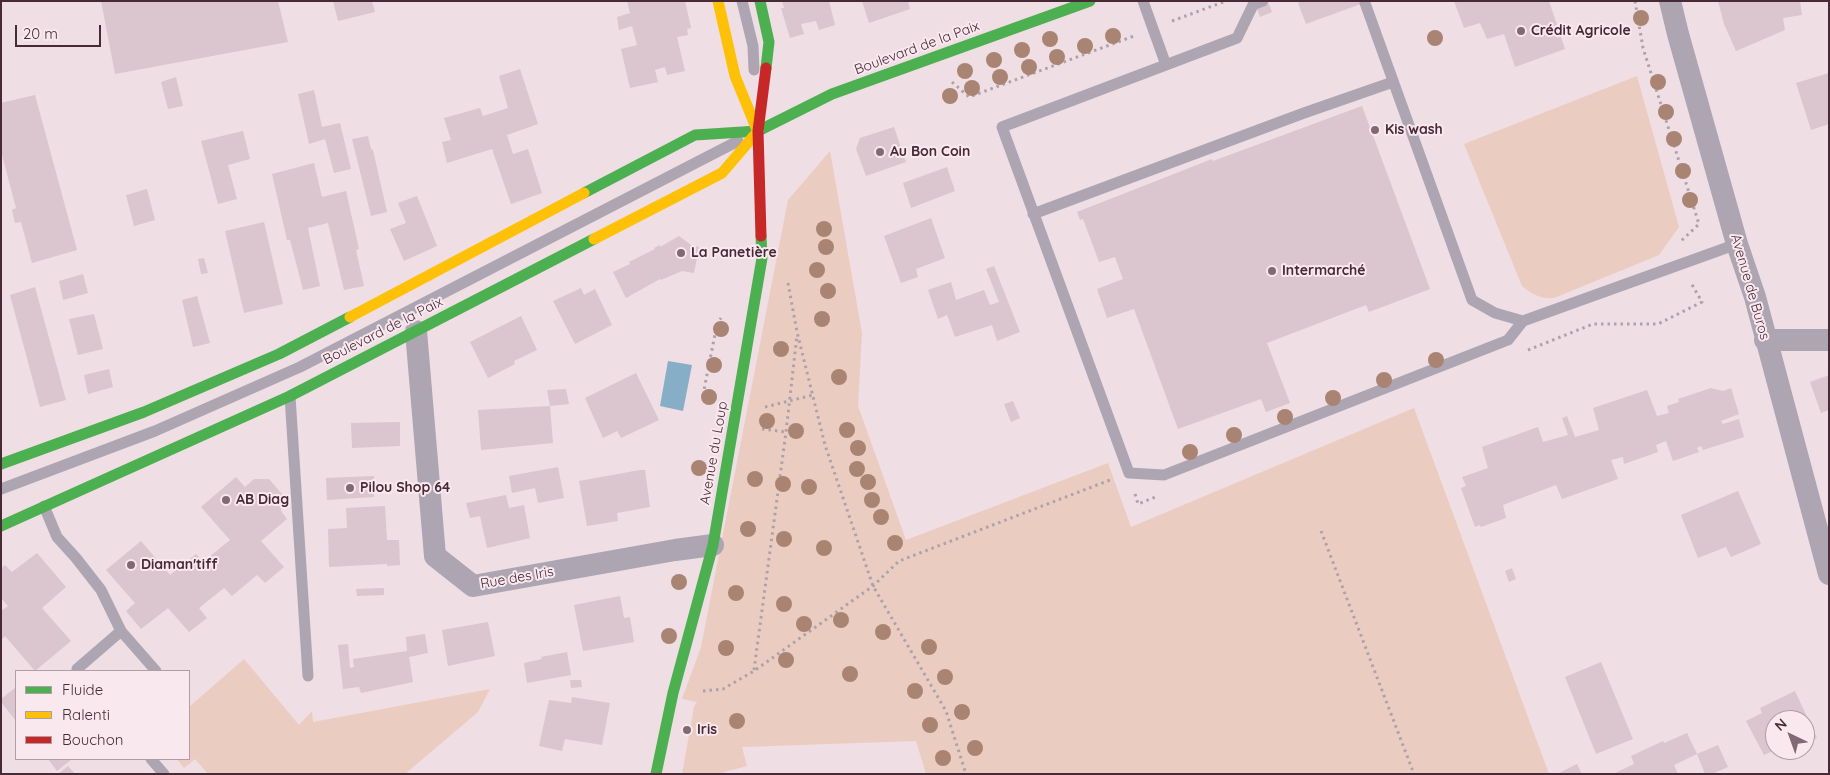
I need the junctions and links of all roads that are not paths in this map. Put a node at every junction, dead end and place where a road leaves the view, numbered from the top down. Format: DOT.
graph roads {
  1 [pos="718,1"];
  2 [pos="742,1"];
  3 [pos="760,1"];
  4 [pos="1090,1"];
  5 [pos="1143,1"];
  6 [pos="1263,1"];
  7 [pos="1670,1"];
  8 [pos="1365,3"];
  9 [pos="1166,65"];
  10 [pos="1393,82"];
  11 [pos="758,131"];
  12 [pos="1033,214"];
  13 [pos="1737,244"];
  14 [pos="412,284"];
  15 [pos="1523,321"];
  16 [pos="416,331"];
  17 [pos="1765,340"];
  18 [pos="1829,340"];
  19 [pos="300,367"];
  20 [pos="290,396"];
  21 [pos="1,464"];
  22 [pos="1,489"];
  23 [pos="44,506"];
  24 [pos="1,526"];
  25 [pos="713,545"];
  26 [pos="1829,574"];
  27 [pos="121,631"];
  28 [pos="78,670"];
  29 [pos="155,670"];
  30 [pos="308,676"];
  31 [pos="153,760"];
  32 [pos="164,774"];
  33 [pos="656,774"];
  1 -- 11 [label="main road, Avenue du Loup"];
  2 -- 11 [label="lane"];
  3 -- 11 [label="main road, Avenue du Loup"];
  4 -- 11 [label="main road, Boulevard de la Paix"];
  5 -- 9 [label="lane"];
  6 -- 9 [label="lane"];
  7 -- 13 [label="street, Avenue de Buros"];
  8 -- 10 [label="lane"];
  9 -- 12 [label="lane"];
  10 -- 12 [label="lane"];
  10 -- 15 [label="lane"];
  11 -- 14 [label="main road, Boulevard de la Paix"];
  11 -- 16 [label="main road, Boulevard de la Paix"];
  11 -- 19 [label="lane"];
  11 -- 25 [label="main road, Avenue du Loup"];
  12 -- 15 [label="lane"];
  13 -- 15 [label="lane"];
  13 -- 17 [label="street, Avenue de Buros"];
  14 -- 19 [label="lane"];
  14 -- 21 [label="main road, Boulevard de la Paix"];
  16 -- 20 [label="main road, Boulevard de la Paix"];
  16 -- 25 [label="street, Rue des Iris"];
  17 -- 18 [label="street"];
  17 -- 26 [label="street, Avenue de Buros"];
  19 -- 22 [label="lane"];
  20 -- 23 [label="main road, Boulevard de la Paix"];
  20 -- 30 [label="lane"];
  23 -- 24 [label="main road, Boulevard de la Paix"];
  23 -- 27 [label="lane"];
  25 -- 33 [label="main road, Avenue du Loup"];
  27 -- 28 [label="lane"];
  27 -- 29 [label="lane"];
  31 -- 32 [label="lane"];
}
